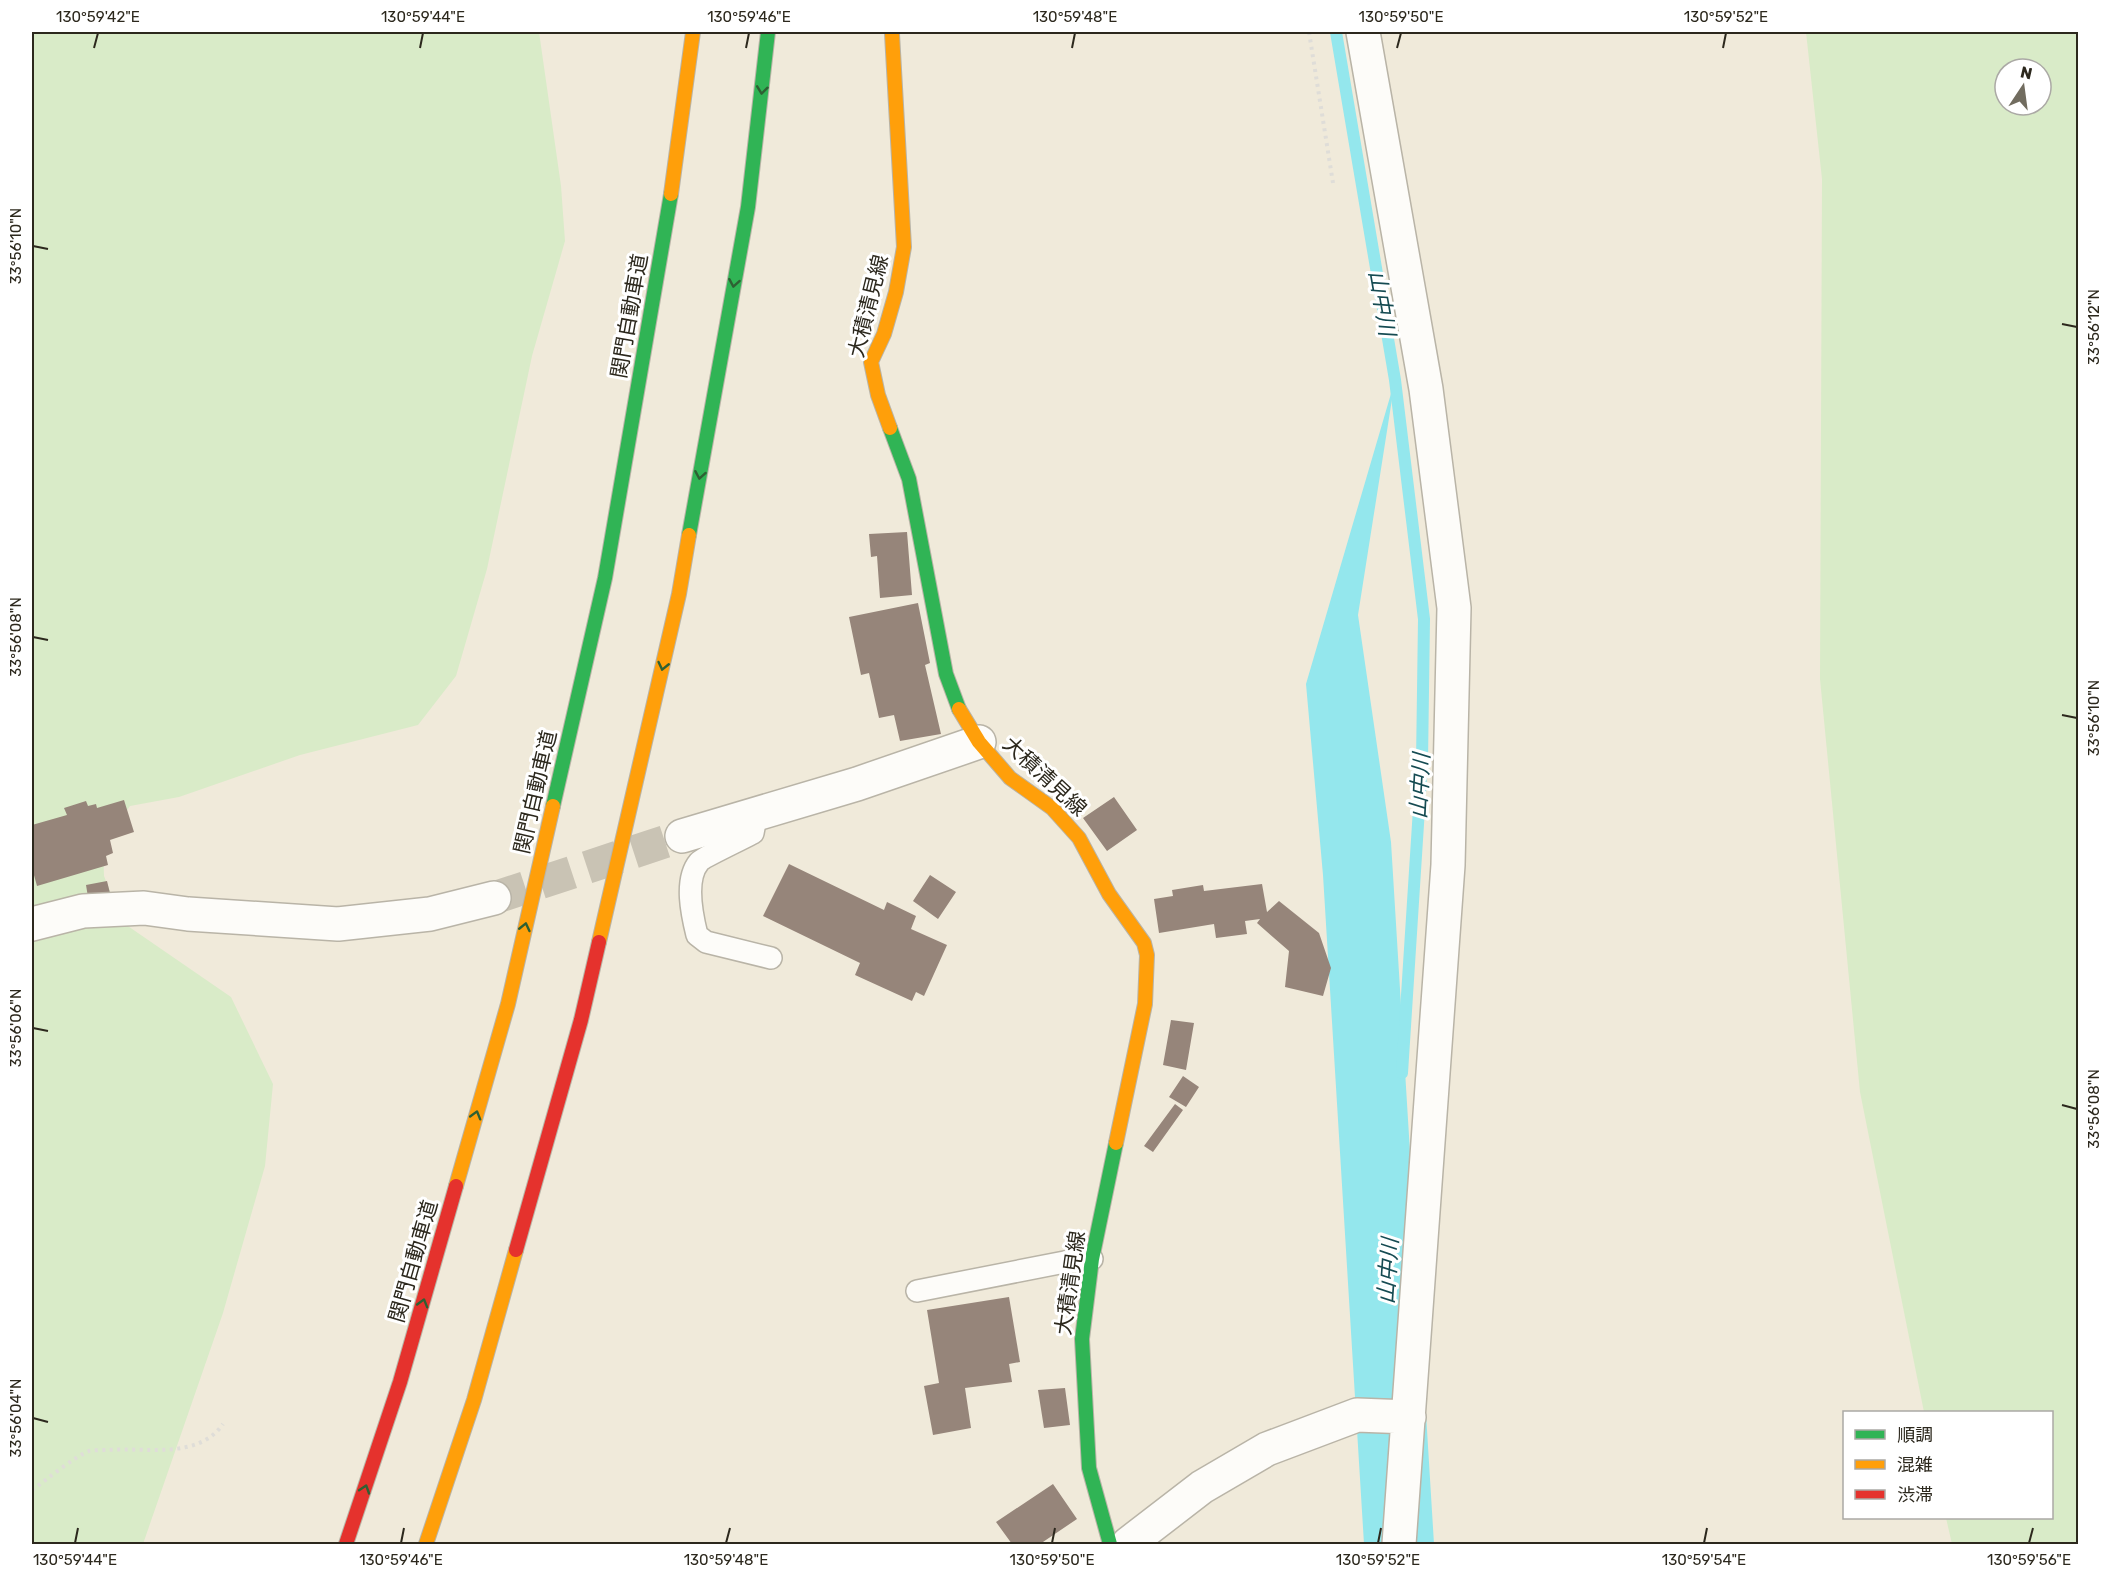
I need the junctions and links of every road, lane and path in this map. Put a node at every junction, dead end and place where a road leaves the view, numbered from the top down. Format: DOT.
graph roads {
  1 [pos="693,32"];
  2 [pos="768,32"];
  3 [pos="1309,32"];
  4 [pos="1363,32"];
  5 [pos="892,33"];
  6 [pos="1333,183"];
  7 [pos="979,742"];
  8 [pos="758,812"];
  9 [pos="682,836"];
  10 [pos="494,898"];
  11 [pos="32,924"];
  12 [pos="771,958"];
  13 [pos="1092,1259"];
  14 [pos="917,1291"];
  15 [pos="1403,1417"];
  16 [pos="223,1424"];
  17 [pos="32,1490"];
  18 [pos="346,1545"];
  19 [pos="426,1545"];
  20 [pos="1110,1545"];
  21 [pos="1128,1545"];
  22 [pos="1399,1545"];
  18 -- 1 [label="main road, 関門自動車道, one-way"];
  2 -- 19 [label="main road, one-way"];
  3 -- 6 [label="path"];
  4 -- 15 [label="street"];
  5 -- 7 [label="main road, 大積清見線"];
  7 -- 8 [label="street"];
  7 -- 13 [label="main road, 大積清見線"];
  8 -- 9 [label="street"];
  8 -- 12 [label="lane"];
  10 -- 11 [label="street"];
  13 -- 14 [label="lane"];
  13 -- 20 [label="main road, 大積清見線"];
  15 -- 21 [label="street"];
  15 -- 22 [label="street"];
  16 -- 17 [label="path"];
}
